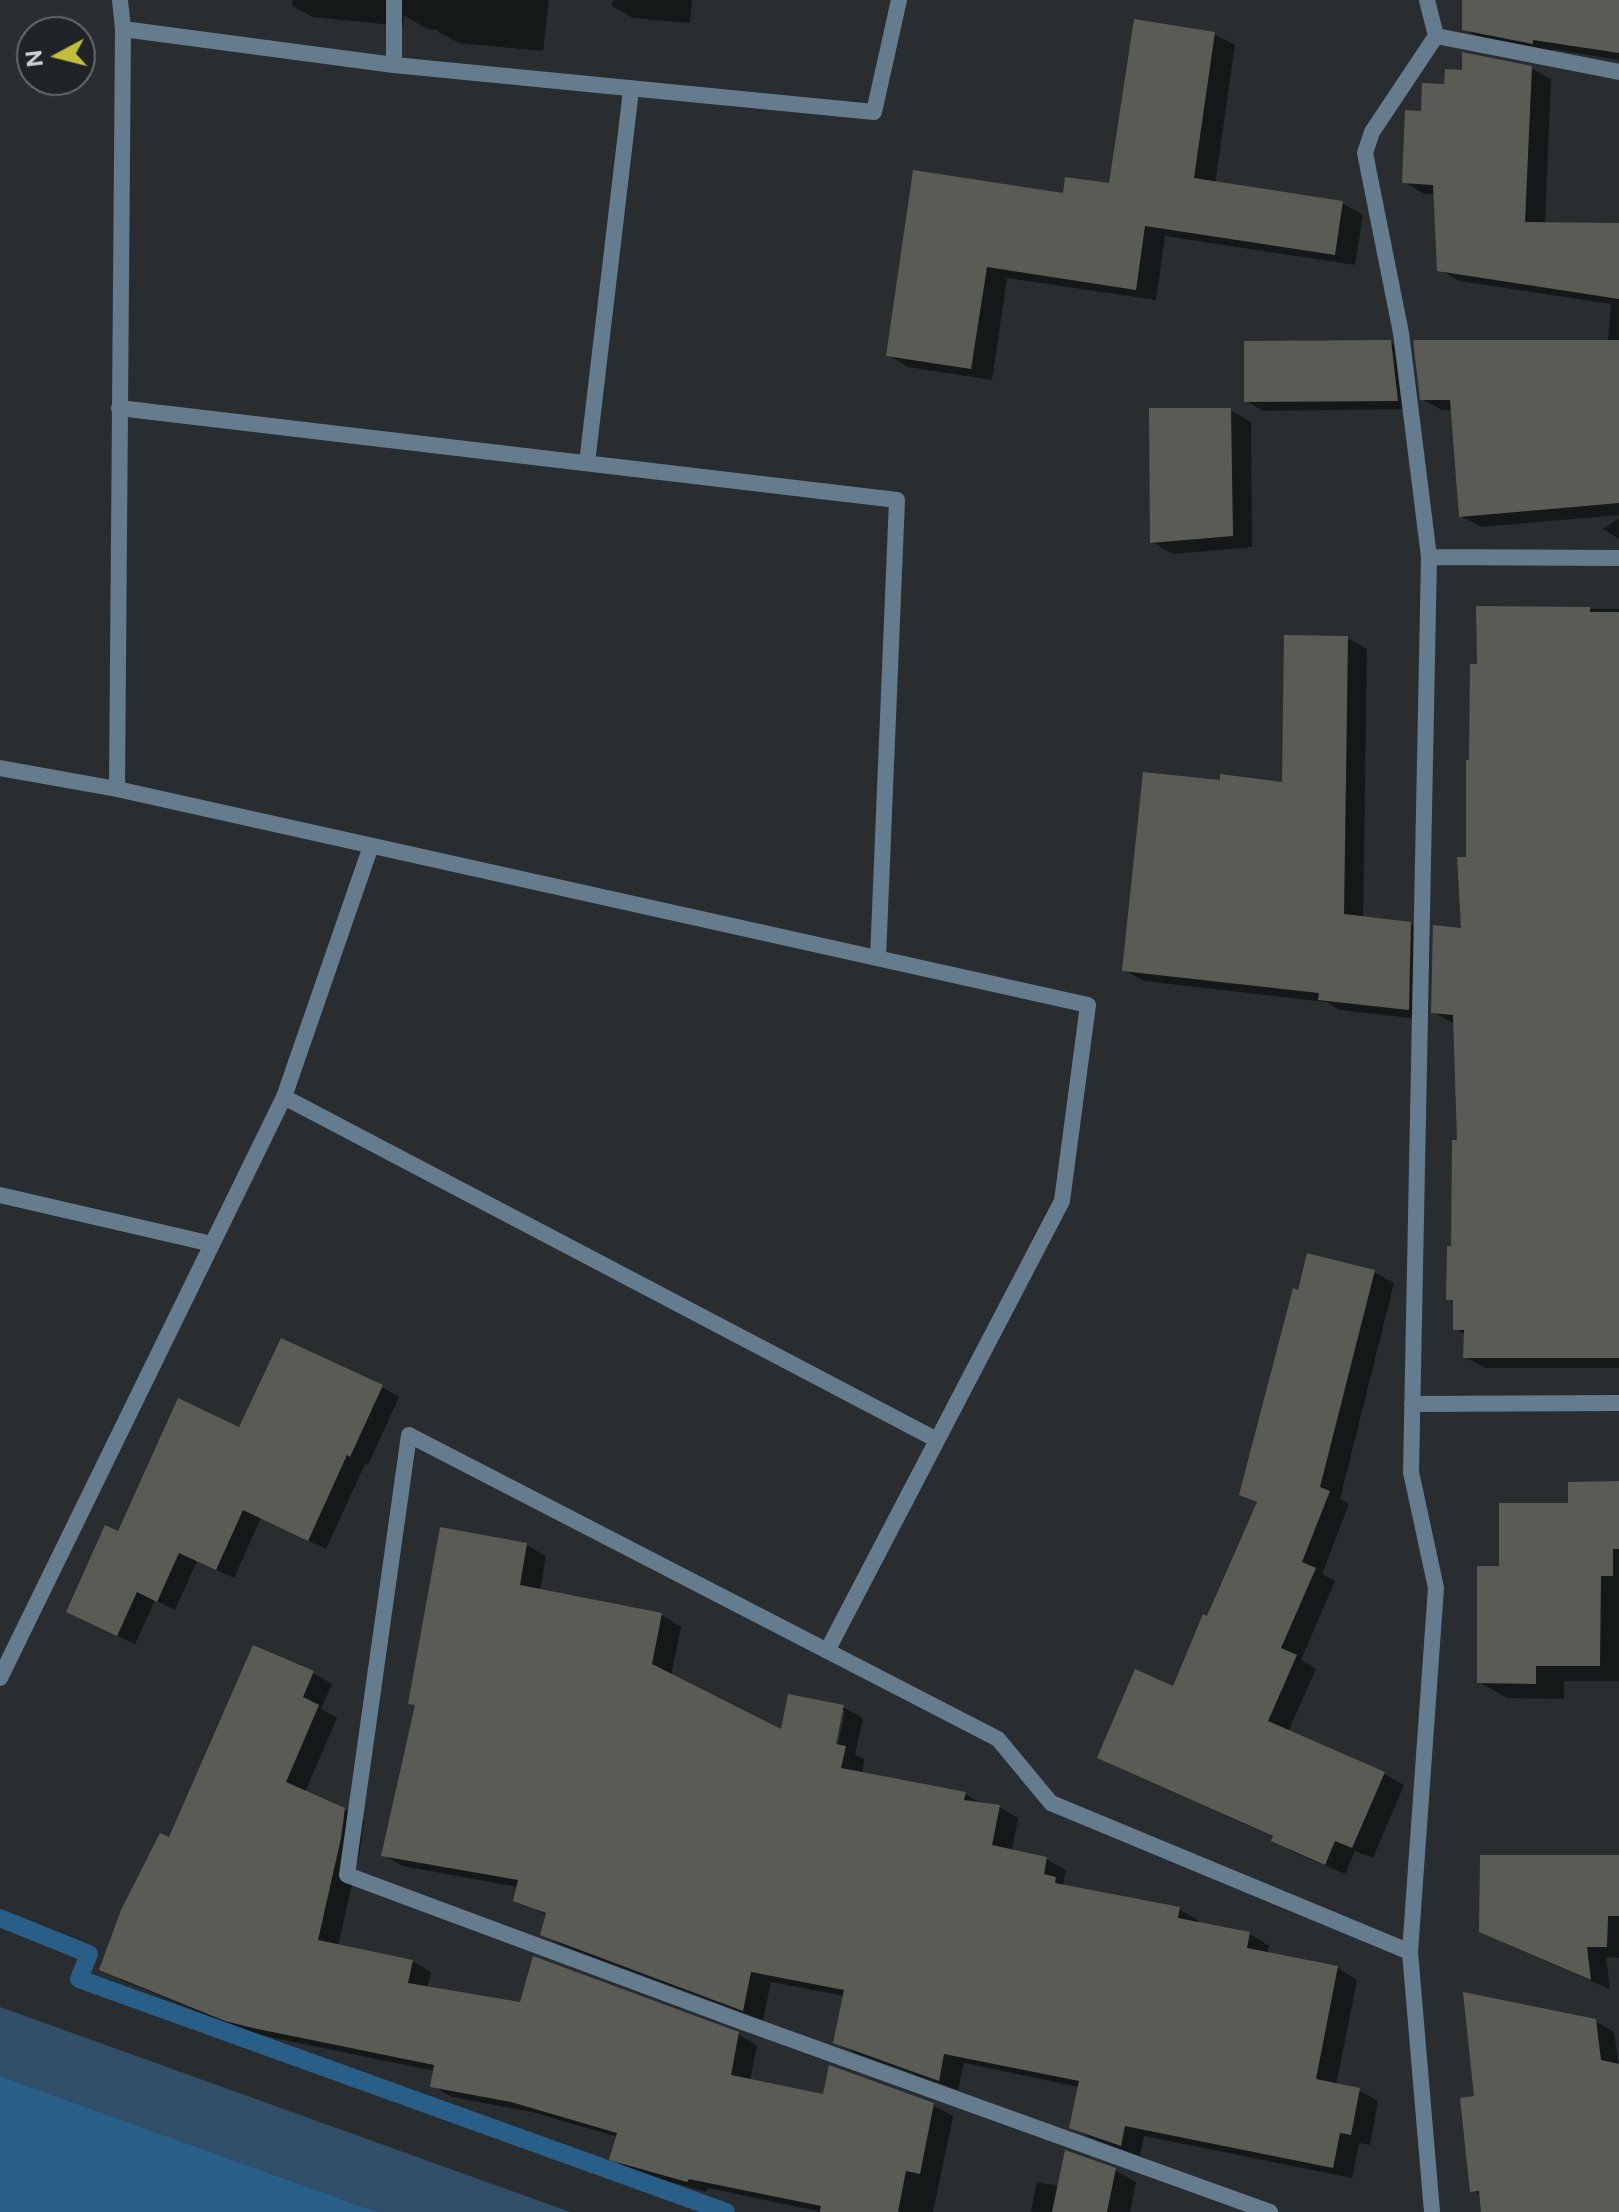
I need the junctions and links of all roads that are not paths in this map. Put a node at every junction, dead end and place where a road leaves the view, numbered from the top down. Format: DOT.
graph roads {
  1 [pos="120,0"];
  2 [pos="394,0"];
  3 [pos="899,0"];
  4 [pos="1427,0"];
  5 [pos="123,29"];
  6 [pos="1436,36"];
  7 [pos="394,65"];
  8 [pos="1619,72"];
  9 [pos="631,90"];
  10 [pos="119,408"];
  11 [pos="587,463"];
  12 [pos="1429,557"];
  13 [pos="1619,558"];
  14 [pos="0,768"];
  15 [pos="117,789"];
  16 [pos="371,846"];
  17 [pos="878,958"];
  18 [pos="284,1097"];
  19 [pos="0,1195"];
  20 [pos="212,1244"];
  21 [pos="1619,1403"];
  22 [pos="1412,1404"];
  23 [pos="937,1440"];
  24 [pos="827,1651"];
  25 [pos="0,1678"];
  26 [pos="1410,1952"];
  27 [pos="1270,2212"];
  28 [pos="1432,2212"];
  1 -- 5 [label="street"];
  2 -- 7 [label="street"];
  3 -- 9 [label="street"];
  4 -- 6 [label="street"];
  5 -- 7 [label="street"];
  5 -- 10 [label="street"];
  6 -- 8 [label="street"];
  6 -- 12 [label="street"];
  7 -- 9 [label="street"];
  9 -- 11 [label="street"];
  10 -- 11 [label="street"];
  10 -- 15 [label="street"];
  11 -- 17 [label="street"];
  12 -- 13 [label="street"];
  12 -- 22 [label="street"];
  14 -- 15 [label="street"];
  15 -- 16 [label="street"];
  16 -- 17 [label="street"];
  16 -- 18 [label="street"];
  17 -- 23 [label="street"];
  18 -- 20 [label="street"];
  18 -- 23 [label="street"];
  19 -- 20 [label="street"];
  20 -- 25 [label="street"];
  21 -- 22 [label="street"];
  22 -- 26 [label="street"];
  23 -- 24 [label="street"];
  24 -- 26 [label="street"];
  24 -- 27 [label="street"];
  26 -- 28 [label="street"];
}
